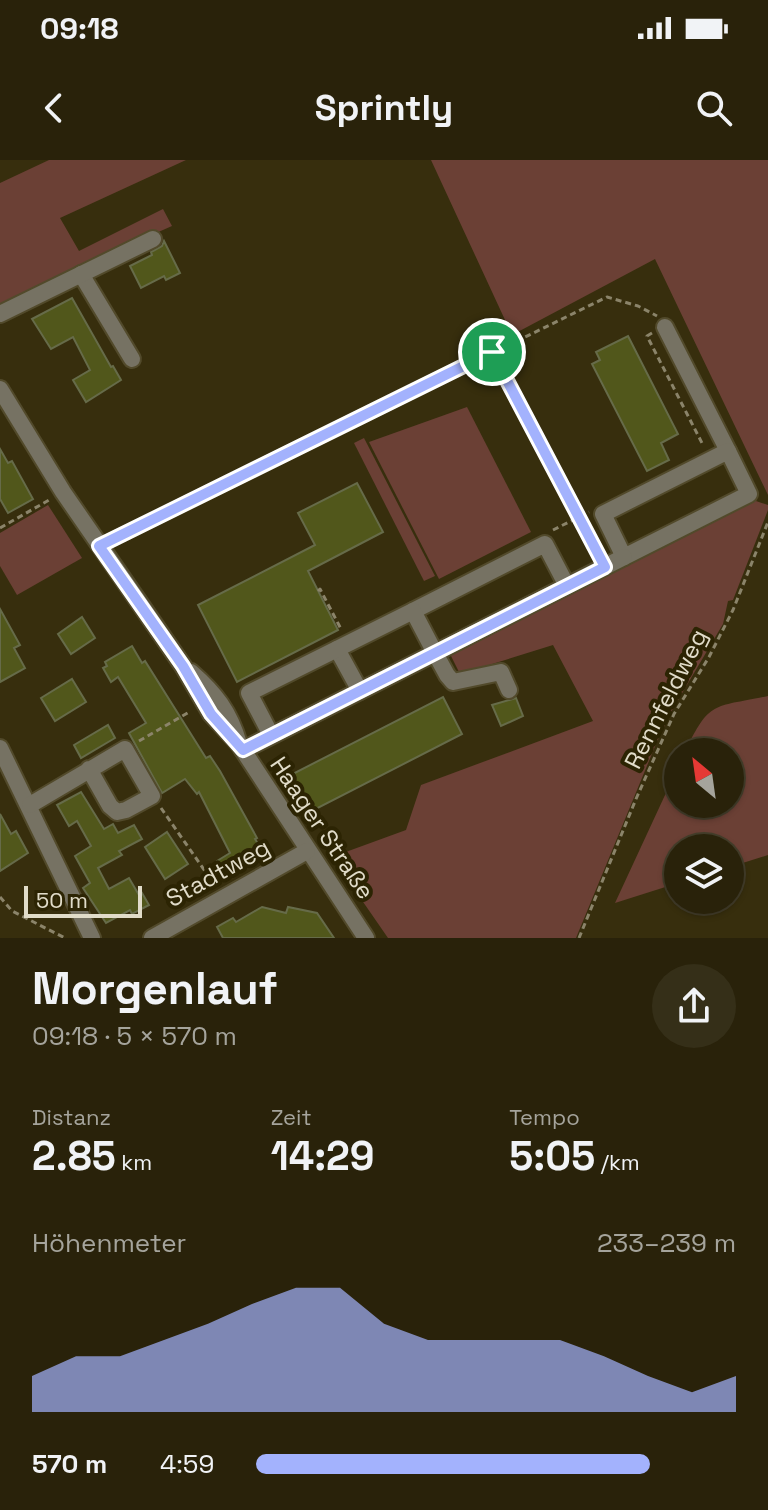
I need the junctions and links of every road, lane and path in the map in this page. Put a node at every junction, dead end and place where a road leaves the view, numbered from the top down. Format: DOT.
graph roads {
  1 [pos="153,239"];
  2 [pos="81,274"];
  3 [pos="0,314"];
  4 [pos="665,327"];
  5 [pos="492,352"];
  6 [pos="132,359"];
  7 [pos="0,389"];
  8 [pos="728,451"];
  9 [pos="706,452"];
  10 [pos="63,492"];
  11 [pos="593,510"];
  12 [pos="579,517"];
  13 [pos="768,522"];
  14 [pos="0,528"];
  15 [pos="551,531"];
  16 [pos="99,546"];
  17 [pos="624,557"];
  18 [pos="605,567"];
  19 [pos="567,586"];
  20 [pos="318,591"];
  21 [pos="413,611"];
  22 [pos="340,643"];
  23 [pos="435,653"];
  24 [pos="509,690"];
  25 [pos="360,691"];
  26 [pos="194,709"];
  27 [pos="271,735"];
  28 [pos="241,747"];
  29 [pos="0,748"];
  30 [pos="125,749"];
  31 [pos="89,769"];
  32 [pos="152,796"];
  33 [pos="30,805"];
  34 [pos="307,851"];
  35 [pos="0,897"];
  36 [pos="223,898"];
  37 [pos="65,938"];
  38 [pos="92,938"];
  39 [pos="152,938"];
  40 [pos="366,938"];
  41 [pos="579,938"];
  1 -- 2 [label="street"];
  2 -- 3 [label="street"];
  2 -- 6 [label="street"];
  4 -- 5 [label="path"];
  4 -- 8 [label="street"];
  4 -- 9 [label="path"];
  5 -- 12 [label="path"];
  5 -- 16 [label="path"];
  7 -- 10 [label="street, Haager Straße"];
  8 -- 17 [label="street"];
  8 -- 17 [label="street"];
  10 -- 14 [label="path"];
  10 -- 16 [label="street, Haager Straße"];
  11 -- 12 [label="path"];
  12 -- 15 [label="path"];
  12 -- 18 [label="path"];
  13 -- 41 [label="path, Rennfeldweg"];
  16 -- 28 [label="street, Haager Straße"];
  17 -- 18 [label="street"];
  18 -- 19 [label="street"];
  19 -- 21 [label="street"];
  19 -- 23 [label="street"];
  20 -- 22 [label="path"];
  21 -- 22 [label="street"];
  21 -- 23 [label="street"];
  22 -- 25 [label="street"];
  22 -- 27 [label="street"];
  23 -- 24 [label="street"];
  23 -- 25 [label="street"];
  25 -- 27 [label="street"];
  26 -- 30 [label="path"];
  27 -- 28 [label="street"];
  28 -- 34 [label="street, Haager Straße"];
  29 -- 33 [label="street"];
  30 -- 31 [label="street"];
  30 -- 32 [label="street"];
  31 -- 32 [label="street"];
  31 -- 33 [label="street"];
  32 -- 36 [label="path"];
  33 -- 38 [label="street"];
  34 -- 36 [label="street, Stadtweg"];
  34 -- 40 [label="street, Haager Straße"];
  35 -- 37 [label="path"];
  36 -- 39 [label="street, Stadtweg"];
}
